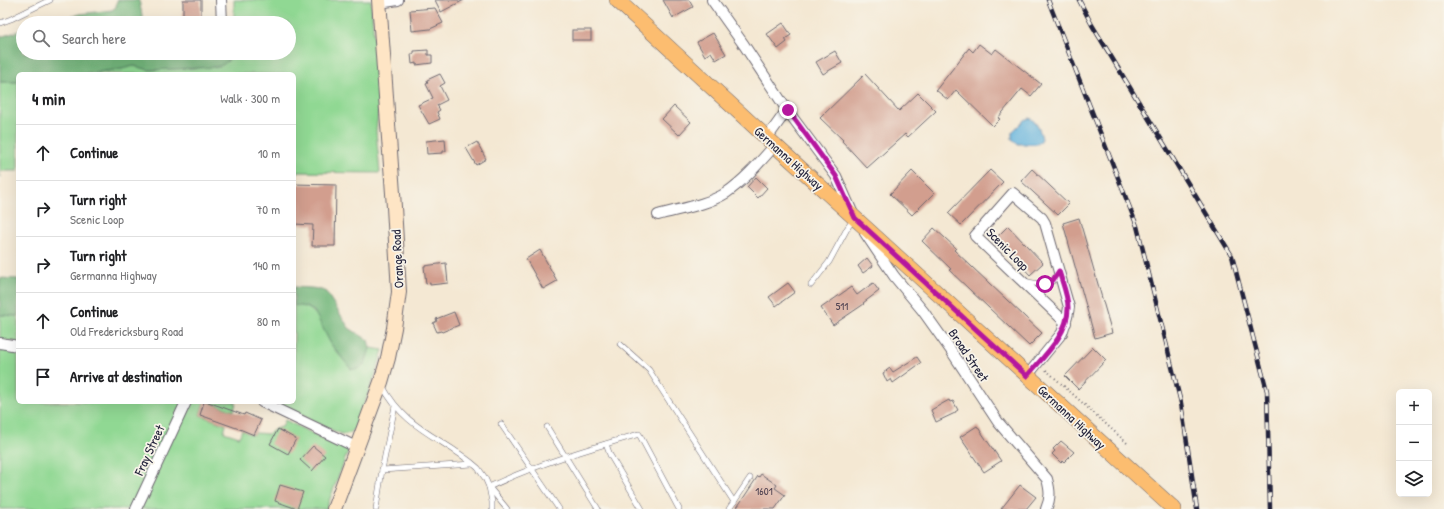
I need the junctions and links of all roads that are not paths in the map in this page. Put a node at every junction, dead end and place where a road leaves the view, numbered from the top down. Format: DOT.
graph roads {
  1 [pos="50,0"];
  2 [pos="221,0"];
  3 [pos="398,0"];
  4 [pos="617,0"];
  5 [pos="712,0"];
  6 [pos="379,2"];
  7 [pos="17,16"];
  8 [pos="222,16"];
  9 [pos="16,17"];
  10 [pos="0,22"];
  11 [pos="788,110"];
  12 [pos="771,142"];
  13 [pos="658,215"];
  14 [pos="855,218"];
  15 [pos="1059,271"];
  16 [pos="1020,279"];
  17 [pos="811,285"];
  18 [pos="1066,323"];
  19 [pos="0,343"];
  20 [pos="620,344"];
  21 [pos="16,346"];
  22 [pos="1027,376"];
  23 [pos="381,382"];
  24 [pos="185,404"];
  25 [pos="266,404"];
  26 [pos="395,406"];
  27 [pos="501,424"];
  28 [pos="547,427"];
  29 [pos="606,444"];
  30 [pos="356,447"];
  31 [pos="566,457"];
  32 [pos="472,464"];
  33 [pos="533,469"];
  34 [pos="382,470"];
  35 [pos="750,478"];
  36 [pos="489,487"];
  37 [pos="734,502"];
  38 [pos="1171,505"];
  39 [pos="136,509"];
  40 [pos="334,509"];
  41 [pos="376,509"];
  42 [pos="492,509"];
  43 [pos="507,509"];
  44 [pos="559,509"];
  45 [pos="598,509"];
  46 [pos="642,509"];
  47 [pos="679,509"];
  48 [pos="729,509"];
  49 [pos="1046,509"];
  1 -- 7 [label="lane"];
  2 -- 8 [label="street"];
  3 -- 6 [label="street"];
  4 -- 12 [label="main road, Germanna Highway"];
  5 -- 11 [label="street, Broad Street"];
  6 -- 23 [label="main road, Orange Road"];
  9 -- 10 [label="lane"];
  11 -- 12 [label="street"];
  11 -- 14 [label="street, Broad Street"];
  12 -- 13 [label="street"];
  12 -- 14 [label="main road, Germanna Highway"];
  14 -- 17 [label="lane"];
  14 -- 22 [label="main road, Germanna Highway"];
  14 -- 49 [label="street, Broad Street"];
  15 -- 16 [label="lane"];
  15 -- 16 [label="street, Scenic Loop"];
  15 -- 18 [label="street, Scenic Loop"];
  16 -- 18 [label="street, Scenic Loop"];
  18 -- 22 [label="street, Scenic Loop"];
  19 -- 21 [label="street"];
  20 -- 37 [label="lane"];
  22 -- 38 [label="main road, Germanna Highway"];
  23 -- 26 [label="lane"];
  23 -- 30 [label="main road, Orange Road"];
  24 -- 39 [label="street, Fray Street"];
  25 -- 30 [label="street"];
  26 -- 32 [label="lane"];
  26 -- 34 [label="lane"];
  27 -- 33 [label="lane"];
  28 -- 31 [label="lane"];
  29 -- 31 [label="lane"];
  29 -- 46 [label="lane"];
  29 -- 47 [label="lane"];
  30 -- 40 [label="main road, Orange Road"];
  31 -- 33 [label="lane"];
  31 -- 45 [label="lane"];
  32 -- 34 [label="lane"];
  32 -- 36 [label="lane"];
  33 -- 36 [label="lane"];
  33 -- 44 [label="lane"];
  34 -- 41 [label="lane"];
  35 -- 37 [label="lane"];
  36 -- 42 [label="lane"];
  36 -- 43 [label="lane"];
  37 -- 48 [label="lane"];
}
